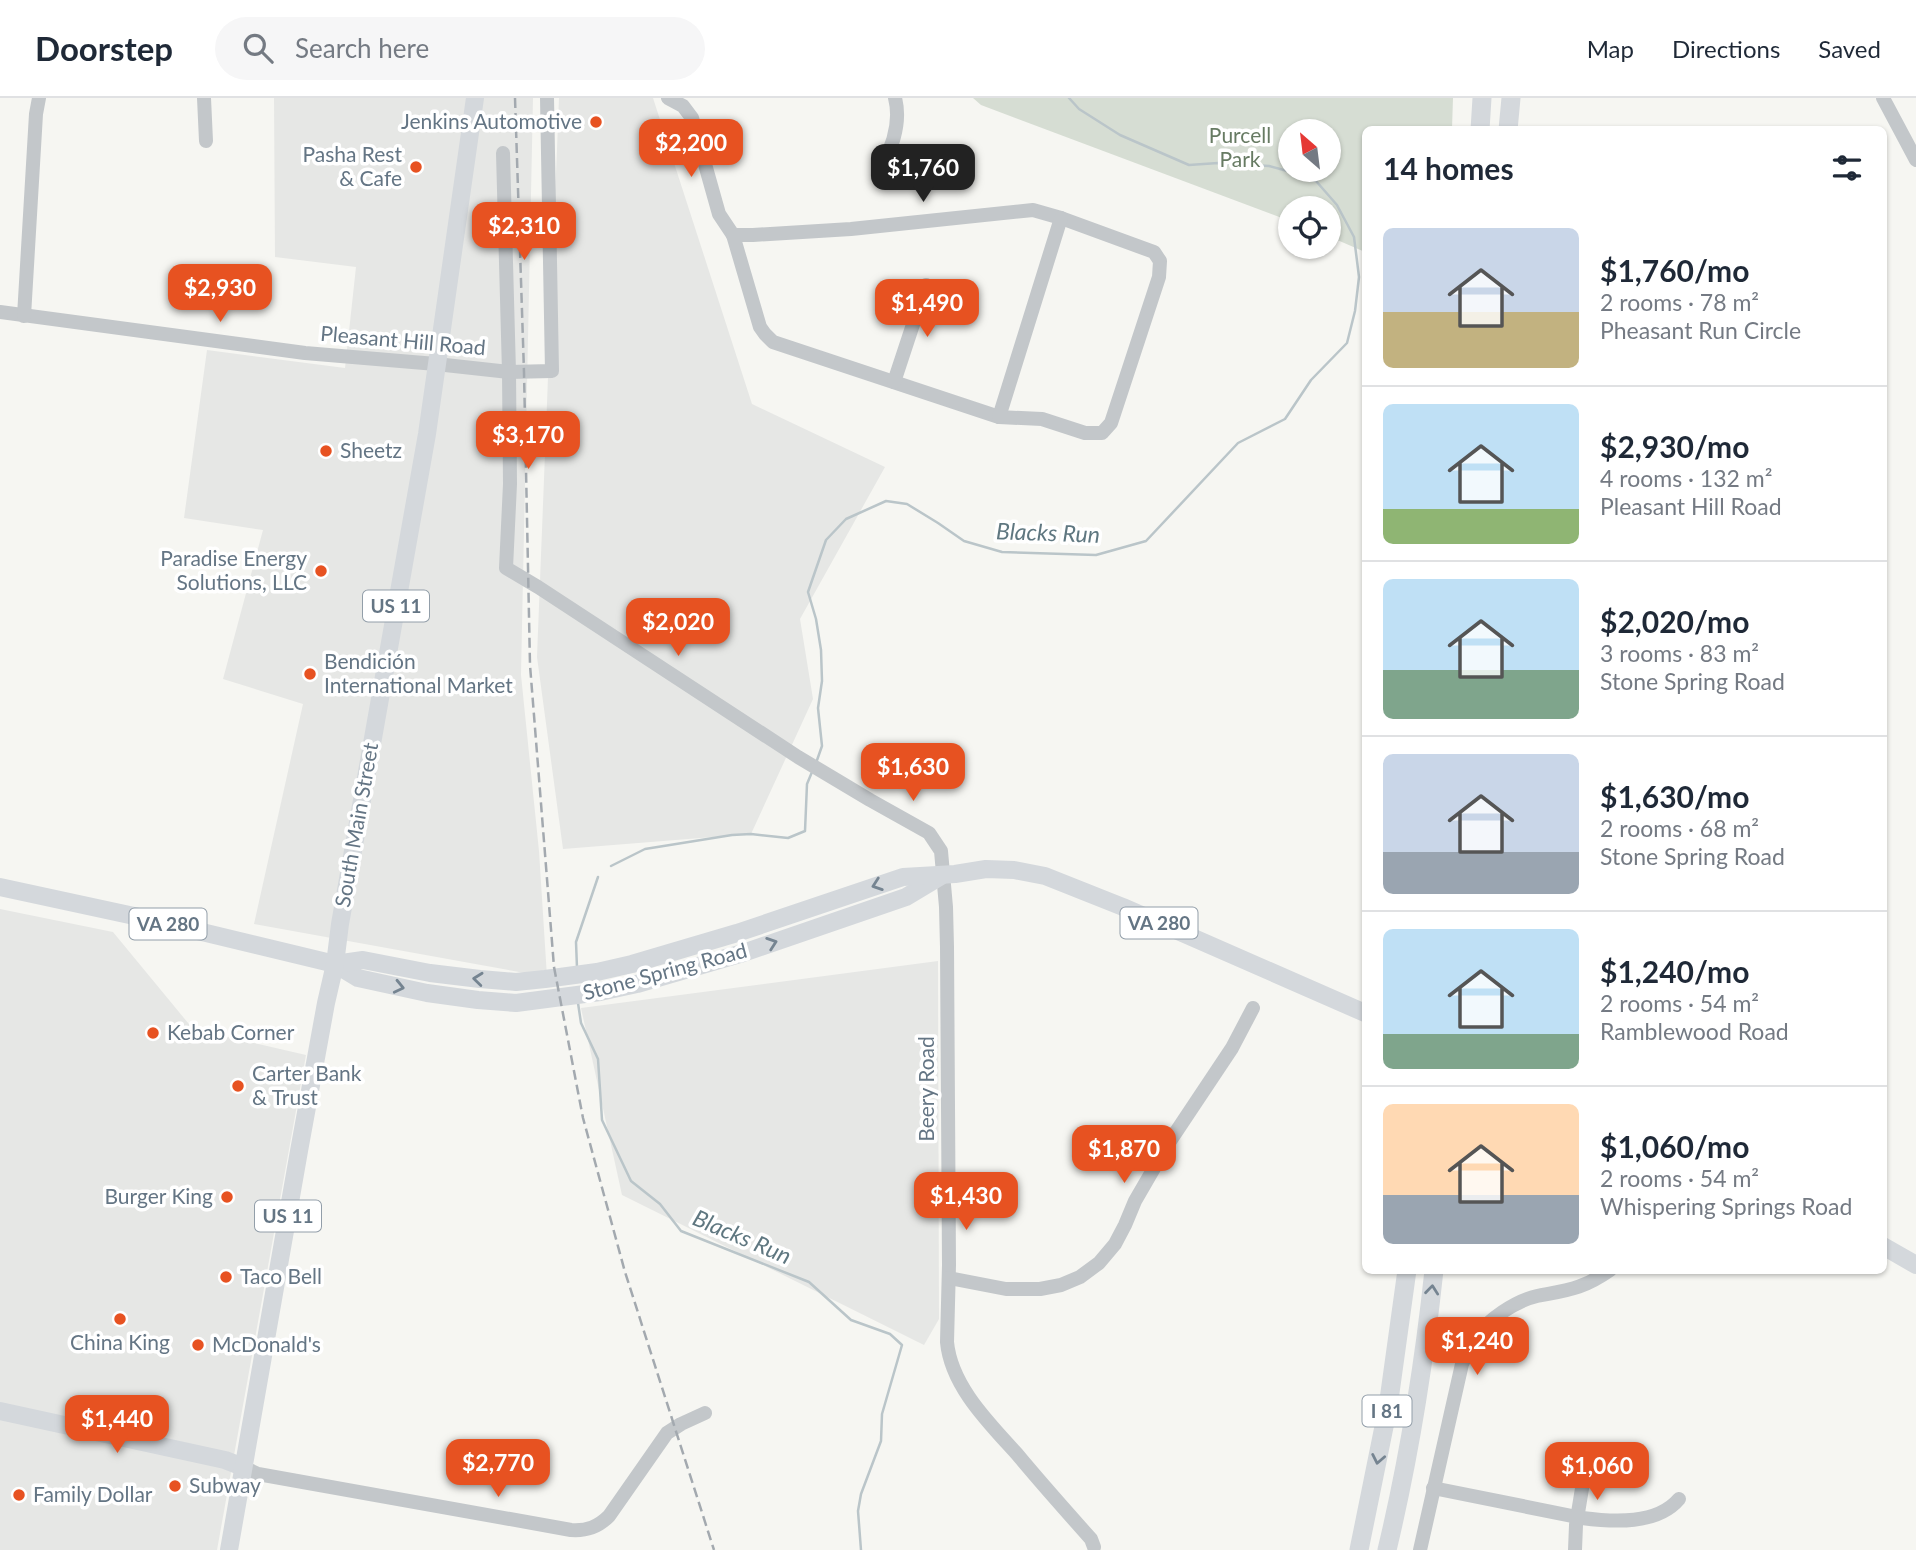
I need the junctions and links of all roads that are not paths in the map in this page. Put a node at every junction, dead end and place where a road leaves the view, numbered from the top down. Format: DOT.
graph roads {
  1 [pos="38,98"];
  2 [pos="204,98"];
  3 [pos="475,98"];
  4 [pos="547,98"];
  5 [pos="895,98"];
  6 [pos="1482,98"];
  7 [pos="1511,98"];
  8 [pos="1883,98"];
  9 [pos="675,99"];
  10 [pos="1480,126"];
  11 [pos="1508,126"];
  12 [pos="206,141"];
  13 [pos="503,153"];
  14 [pos="1916,160"];
  15 [pos="883,164"];
  16 [pos="1061,218"];
  17 [pos="733,235"];
  18 [pos="926,285"];
  19 [pos="0,312"];
  20 [pos="24,316"];
  21 [pos="436,364"];
  22 [pos="509,372"];
  23 [pos="894,382"];
  24 [pos="999,418"];
  25 [pos="944,874"];
  26 [pos="0,887"];
  27 [pos="335,964"];
  28 [pos="1253,1008"];
  29 [pos="1362,1012"];
  30 [pos="1887,1248"];
  31 [pos="1916,1265"];
  32 [pos="1406,1274"];
  33 [pos="1433,1274"];
  34 [pos="1604,1274"];
  35 [pos="949,1278"];
  36 [pos="0,1411"];
  37 [pos="705,1413"];
  38 [pos="1588,1452"];
  39 [pos="243,1467"];
  40 [pos="1433,1488"];
  41 [pos="1679,1499"];
  42 [pos="1577,1517"];
  43 [pos="1094,1547"];
  44 [pos="229,1550"];
  45 [pos="1359,1550"];
  46 [pos="1387,1550"];
  47 [pos="1420,1550"];
  48 [pos="1575,1550"];
  1 -- 20 [label="street"];
  2 -- 12 [label="street"];
  3 -- 21 [label="main road, South Main Street / US 11"];
  4 -- 22 [label="street, Pleasant Hill Road"];
  5 -- 15 [label="street"];
  6 -- 10 [label="highway"];
  7 -- 11 [label="highway"];
  8 -- 14 [label="street"];
  9 -- 17 [label="street"];
  13 -- 22 [label="street"];
  16 -- 17 [label="street"];
  16 -- 24 [label="street"];
  16 -- 24 [label="street"];
  17 -- 23 [label="street"];
  18 -- 23 [label="street"];
  19 -- 20 [label="street, Pleasant Hill Road"];
  20 -- 21 [label="street, Pleasant Hill Road"];
  21 -- 22 [label="street, Pleasant Hill Road"];
  21 -- 27 [label="main road, South Main Street / US 11"];
  22 -- 25 [label="street"];
  23 -- 24 [label="street"];
  25 -- 27 [label="main road, Stone Spring Road / VA 280, one-way"];
  27 -- 25 [label="main road, Stone Spring Road / VA 280, one-way"];
  25 -- 29 [label="main road, Stone Spring Road / VA 280"];
  25 -- 35 [label="street, Beery Road"];
  26 -- 27 [label="main road, Stone Spring Road / VA 280"];
  27 -- 39 [label="main road, South Main Street / US 11"];
  28 -- 35 [label="street"];
  30 -- 31 [label="main road"];
  32 -- 45 [label="highway, I 81, one-way"];
  46 -- 33 [label="highway, I 81, one-way"];
  34 -- 40 [label="street"];
  35 -- 43 [label="street, Beery Road"];
  36 -- 39 [label="main road"];
  37 -- 39 [label="street"];
  38 -- 42 [label="street"];
  39 -- 44 [label="main road, South Main Street / US 11"];
  40 -- 42 [label="street"];
  40 -- 47 [label="street"];
  41 -- 42 [label="street"];
  42 -- 48 [label="street"];
}
